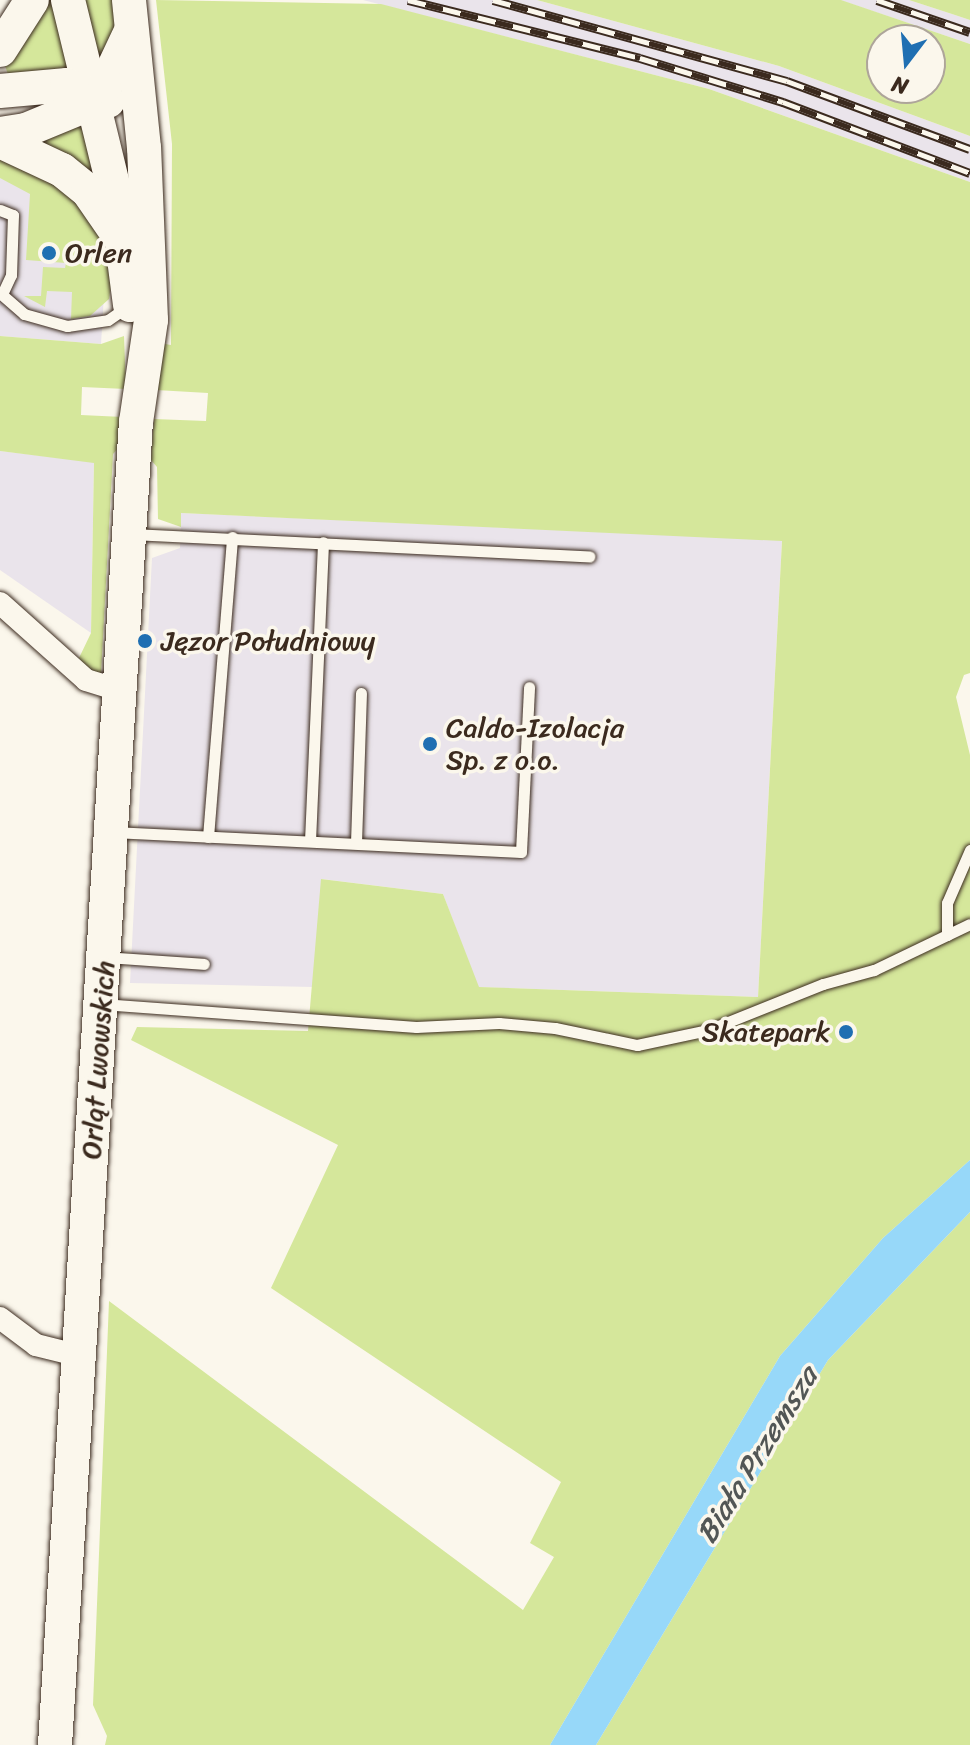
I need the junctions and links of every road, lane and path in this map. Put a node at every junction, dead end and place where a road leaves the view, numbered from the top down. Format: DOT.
graph roads {
  1 [pos="32,0"];
  2 [pos="68,0"];
  3 [pos="131,14"];
  4 [pos="0,50"];
  5 [pos="0,91"];
  6 [pos="91,94"];
  7 [pos="0,134"];
  8 [pos="0,141"];
  9 [pos="144,148"];
  10 [pos="0,210"];
  11 [pos="125,248"];
  12 [pos="1,294"];
  13 [pos="130,304"];
  14 [pos="140,374"];
  15 [pos="132,534"];
  16 [pos="232,537"];
  17 [pos="323,542"];
  18 [pos="589,556"];
  19 [pos="0,603"];
  20 [pos="529,687"];
  21 [pos="122,691"];
  22 [pos="361,693"];
  23 [pos="113,832"];
  24 [pos="208,837"];
  25 [pos="310,841"];
  26 [pos="356,843"];
  27 [pos="970,850"];
  28 [pos="970,924"];
  29 [pos="947,935"];
  30 [pos="105,957"];
  31 [pos="204,964"];
  32 [pos="102,1004"];
  33 [pos="0,1318"];
  34 [pos="80,1356"];
  35 [pos="55,1745"];
  1 -- 4 [label="main road"];
  2 -- 6 [label="main road, Orląt Lwowskich"];
  3 -- 6 [label="main road"];
  3 -- 9 [label="main road, Orląt Lwowskich"];
  5 -- 6 [label="main road"];
  6 -- 7 [label="main road"];
  6 -- 9 [label="main road"];
  6 -- 11 [label="main road, Orląt Lwowskich"];
  8 -- 11 [label="main road"];
  9 -- 14 [label="main road, Orląt Lwowskich"];
  10 -- 12 [label="lane"];
  11 -- 13 [label="main road, Orląt Lwowskich"];
  12 -- 13 [label="lane"];
  13 -- 14 [label="main road, Orląt Lwowskich"];
  14 -- 15 [label="main road, Orląt Lwowskich"];
  15 -- 16 [label="lane"];
  15 -- 21 [label="main road, Orląt Lwowskich"];
  16 -- 17 [label="lane"];
  16 -- 24 [label="lane"];
  17 -- 18 [label="lane"];
  17 -- 25 [label="lane"];
  19 -- 21 [label="street"];
  20 -- 26 [label="lane"];
  21 -- 23 [label="main road, Orląt Lwowskich"];
  22 -- 26 [label="lane"];
  23 -- 24 [label="lane"];
  23 -- 30 [label="main road, Orląt Lwowskich"];
  24 -- 25 [label="lane"];
  25 -- 26 [label="lane"];
  27 -- 29 [label="lane"];
  28 -- 29 [label="lane"];
  29 -- 32 [label="lane"];
  30 -- 31 [label="lane"];
  30 -- 32 [label="main road, Orląt Lwowskich"];
  32 -- 34 [label="main road, Orląt Lwowskich"];
  33 -- 34 [label="street"];
  34 -- 35 [label="main road, Orląt Lwowskich"];
}
